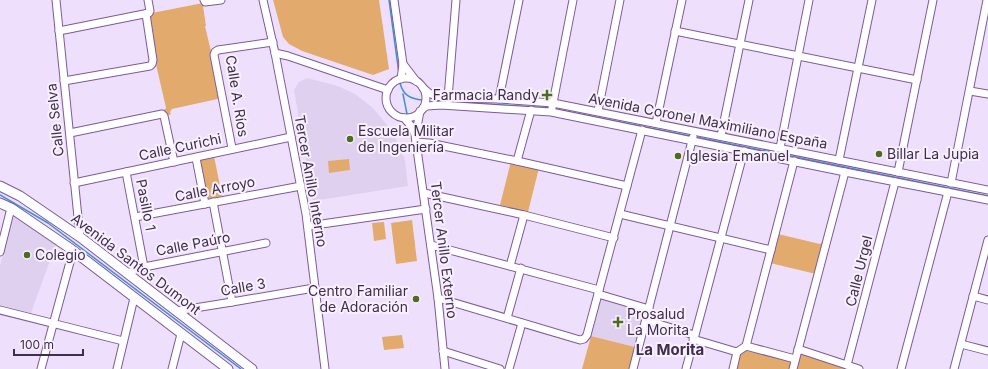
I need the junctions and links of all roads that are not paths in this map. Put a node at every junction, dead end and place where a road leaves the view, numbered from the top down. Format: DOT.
graph roads {
  1 [pos="56,0"];
  2 [pos="148,0"];
  3 [pos="204,0"];
  4 [pos="221,0"];
  5 [pos="263,0"];
  6 [pos="394,0"];
  7 [pos="456,0"];
  8 [pos="519,0"];
  9 [pos="573,0"];
  10 [pos="620,0"];
  11 [pos="682,0"];
  12 [pos="749,0"];
  13 [pos="809,0"];
  14 [pos="872,0"];
  15 [pos="933,0"];
  16 [pos="987,0"];
  17 [pos="148,13"];
  18 [pos="59,31"];
  19 [pos="676,31"];
  20 [pos="273,42"];
  21 [pos="740,44"];
  22 [pos="275,53"];
  23 [pos="797,55"];
  24 [pos="403,64"];
  25 [pos="858,68"];
  26 [pos="401,79"];
  27 [pos="917,80"];
  28 [pos="64,81"];
  29 [pos="416,81"];
  30 [pos="423,88"];
  31 [pos="388,90"];
  32 [pos="970,91"];
  33 [pos="988,94"];
  34 [pos="448,98"];
  35 [pos="499,99"];
  36 [pos="552,108"];
  37 [pos="421,110"];
  38 [pos="531,110"];
  39 [pos="598,112"];
  40 [pos="404,118"];
  41 [pos="656,123"];
  42 [pos="642,130"];
  43 [pos="70,133"];
  44 [pos="291,136"];
  45 [pos="694,136"];
  46 [pos="721,136"];
  47 [pos="416,139"];
  48 [pos="232,148"];
  49 [pos="780,148"];
  50 [pos="744,151"];
  51 [pos="196,158"];
  52 [pos="839,160"];
  53 [pos="518,161"];
  54 [pos="174,162"];
  55 [pos="794,162"];
  56 [pos="126,172"];
  57 [pos="845,172"];
  58 [pos="898,172"];
  59 [pos="874,173"];
  60 [pos="895,182"];
  61 [pos="74,183"];
  62 [pos="951,183"];
  63 [pos="0,186"];
  64 [pos="301,186"];
  65 [pos="627,186"];
  66 [pos="988,190"];
  67 [pos="948,192"];
  68 [pos="424,193"];
  69 [pos="988,200"];
  70 [pos="0,202"];
  71 [pos="213,202"];
  72 [pos="205,204"];
  73 [pos="11,208"];
  74 [pos="426,209"];
  75 [pos="620,214"];
  76 [pos="524,215"];
  77 [pos="135,217"];
  78 [pos="308,226"];
  79 [pos="670,226"];
  80 [pos="80,237"];
  81 [pos="614,238"];
  82 [pos="721,238"];
  83 [pos="266,243"];
  84 [pos="431,245"];
  85 [pos="987,245"];
  86 [pos="770,250"];
  87 [pos="73,251"];
  88 [pos="0,252"];
  89 [pos="223,252"];
  90 [pos="510,266"];
  91 [pos="144,267"];
  92 [pos="521,268"];
  93 [pos="129,283"];
  94 [pos="314,288"];
  95 [pos="598,292"];
  96 [pos="973,296"];
  97 [pos="134,298"];
  98 [pos="438,298"];
  99 [pos="988,300"];
  100 [pos="232,302"];
  101 [pos="649,308"];
  102 [pos="0,310"];
  103 [pos="176,311"];
  104 [pos="507,318"];
  105 [pos="646,320"];
  106 [pos="522,323"];
  107 [pos="53,324"];
  108 [pos="181,334"];
  109 [pos="694,337"];
  110 [pos="123,341"];
  111 [pos="961,344"];
  112 [pos="746,346"];
  113 [pos="798,349"];
  114 [pos="443,351"];
  115 [pos="988,351"];
  116 [pos="737,352"];
  117 [pos="795,359"];
  118 [pos="847,365"];
  119 [pos="41,369"];
  120 [pos="117,369"];
  121 [pos="172,369"];
  122 [pos="228,369"];
  123 [pos="252,369"];
  124 [pos="325,369"];
  125 [pos="445,369"];
  126 [pos="500,369"];
  127 [pos="509,369"];
  128 [pos="633,369"];
  129 [pos="686,369"];
  130 [pos="733,369"];
  131 [pos="792,369"];
  132 [pos="859,369"];
  133 [pos="901,369"];
  134 [pos="954,369"];
  1 -- 18 [label="street, Calle Selva"];
  2 -- 17 [label="street"];
  3 -- 4 [label="street"];
  5 -- 20 [label="street, Tercer Anillo Interno"];
  6 -- 24 [label="street"];
  7 -- 34 [label="street"];
  8 -- 35 [label="street"];
  9 -- 36 [label="street"];
  10 -- 39 [label="street"];
  11 -- 19 [label="street"];
  12 -- 21 [label="street"];
  13 -- 23 [label="street"];
  14 -- 25 [label="street"];
  15 -- 27 [label="street"];
  16 -- 32 [label="street"];
  17 -- 18 [label="street"];
  17 -- 28 [label="street"];
  18 -- 28 [label="street, Calle Selva"];
  19 -- 21 [label="street"];
  19 -- 41 [label="street"];
  20 -- 22 [label="street, Tercer Anillo Interno"];
  20 -- 48 [label="street, Calle A. Ríos"];
  21 -- 23 [label="street"];
  21 -- 46 [label="street"];
  22 -- 31 [label="street"];
  22 -- 44 [label="street, Tercer Anillo Interno"];
  23 -- 25 [label="street"];
  23 -- 49 [label="street"];
  24 -- 26 [label="street"];
  24 -- 29 [label="street"];
  25 -- 27 [label="street"];
  25 -- 52 [label="street"];
  26 -- 29 [label="street"];
  26 -- 31 [label="street"];
  27 -- 58 [label="street"];
  28 -- 43 [label="street, Calle Selva"];
  29 -- 30 [label="street"];
  30 -- 34 [label="street, Avenida Coronel Maximiliano España"];
  30 -- 37 [label="street"];
  31 -- 40 [label="street"];
  32 -- 33 [label="street"];
  32 -- 62 [label="street"];
  34 -- 35 [label="street, Avenida Coronel Maximiliano España"];
  35 -- 36 [label="street, Avenida Coronel Maximiliano España"];
  36 -- 38 [label="street, Avenida Coronel Maximiliano España"];
  36 -- 39 [label="street, Avenida Coronel Maximiliano España"];
  36 -- 42 [label="street, Avenida Coronel Maximiliano España"];
  37 -- 38 [label="street, Avenida Coronel Maximiliano España"];
  37 -- 40 [label="street"];
  37 -- 47 [label="street, Tercer Anillo Externo"];
  38 -- 53 [label="street"];
  39 -- 41 [label="street, Avenida Coronel Maximiliano España"];
  40 -- 47 [label="street, Tercer Anillo Externo"];
  41 -- 45 [label="street, Avenida Coronel Maximiliano España"];
  42 -- 45 [label="street, Avenida Coronel Maximiliano España"];
  42 -- 65 [label="street"];
  43 -- 54 [label="street"];
  43 -- 61 [label="street, Calle Selva"];
  44 -- 48 [label="street, Calle Curichi"];
  44 -- 64 [label="street, Tercer Anillo Interno"];
  45 -- 46 [label="street, Avenida Coronel Maximiliano España"];
  45 -- 50 [label="street, Avenida Coronel Maximiliano España"];
  45 -- 79 [label="street"];
  46 -- 49 [label="street, Avenida Coronel Maximiliano España"];
  47 -- 53 [label="street"];
  47 -- 68 [label="street, Tercer Anillo Externo"];
  48 -- 51 [label="street, Calle Curichi"];
  49 -- 52 [label="street, Avenida Coronel Maximiliano España"];
  50 -- 55 [label="street, Avenida Coronel Maximiliano España"];
  50 -- 82 [label="street"];
  51 -- 54 [label="street, Calle Curichi"];
  51 -- 72 [label="street"];
  52 -- 59 [label="street, Avenida Coronel Maximiliano España"];
  53 -- 65 [label="street"];
  54 -- 56 [label="street, Calle Curichi"];
  55 -- 57 [label="street, Avenida Coronel Maximiliano España"];
  55 -- 86 [label="street"];
  56 -- 61 [label="street, Calle Curichi"];
  56 -- 77 [label="street, Pasillo 1"];
  57 -- 59 [label="street, Avenida Coronel Maximiliano España"];
  57 -- 113 [label="street"];
  58 -- 59 [label="street, Avenida Coronel Maximiliano España"];
  58 -- 62 [label="street, Avenida Coronel Maximiliano España"];
  59 -- 60 [label="street, Avenida Coronel Maximiliano España"];
  60 -- 67 [label="street, Avenida Coronel Maximiliano España"];
  60 -- 118 [label="street, Calle Urgel"];
  61 -- 80 [label="street, Calle Selva"];
  62 -- 66 [label="street, Avenida Coronel Maximiliano España"];
  63 -- 80 [label="main road, Avenida Santos Dumont"];
  64 -- 71 [label="street, Calle Arroyo"];
  64 -- 78 [label="street, Tercer Anillo Interno"];
  65 -- 75 [label="street"];
  67 -- 69 [label="street, Avenida Coronel Maximiliano España"];
  67 -- 133 [label="street"];
  68 -- 74 [label="street, Tercer Anillo Externo"];
  68 -- 76 [label="street"];
  70 -- 73 [label="main road, Avenida Santos Dumont"];
  71 -- 72 [label="street, Calle Arroyo"];
  71 -- 89 [label="street"];
  72 -- 77 [label="street, Calle Arroyo"];
  73 -- 87 [label="main road, Avenida Santos Dumont"];
  73 -- 88 [label="street"];
  74 -- 78 [label="street"];
  74 -- 84 [label="street, Tercer Anillo Externo"];
  75 -- 79 [label="street"];
  75 -- 81 [label="street"];
  76 -- 81 [label="street"];
  76 -- 90 [label="street"];
  77 -- 91 [label="street, Pasillo 1"];
  78 -- 94 [label="street, Tercer Anillo Interno"];
  79 -- 82 [label="street"];
  79 -- 101 [label="street"];
  80 -- 93 [label="main road, Avenida Santos Dumont"];
  81 -- 95 [label="street"];
  82 -- 86 [label="street"];
  82 -- 109 [label="street"];
  83 -- 89 [label="street, Calle Paúro"];
  84 -- 90 [label="street"];
  84 -- 98 [label="street, Tercer Anillo Externo"];
  85 -- 96 [label="street"];
  86 -- 112 [label="street"];
  87 -- 93 [label="main road, Avenida Santos Dumont"];
  87 -- 107 [label="street"];
  89 -- 91 [label="street, Calle Paúro"];
  89 -- 100 [label="street"];
  90 -- 92 [label="street"];
  91 -- 93 [label="street, Calle Paúro"];
  92 -- 95 [label="street"];
  92 -- 104 [label="street"];
  93 -- 97 [label="main road, Avenida Santos Dumont"];
  93 -- 103 [label="main road, Avenida Santos Dumont"];
  94 -- 100 [label="street, Calle 3"];
  94 -- 124 [label="street, Tercer Anillo Interno"];
  95 -- 101 [label="street"];
  95 -- 106 [label="street"];
  96 -- 99 [label="street"];
  96 -- 111 [label="street"];
  97 -- 108 [label="main road, Avenida Santos Dumont"];
  97 -- 110 [label="street"];
  98 -- 104 [label="street"];
  98 -- 114 [label="street, Tercer Anillo Externo"];
  100 -- 103 [label="street, Calle 3"];
  101 -- 105 [label="street"];
  102 -- 107 [label="street"];
  103 -- 123 [label="main road, Avenida Santos Dumont"];
  104 -- 106 [label="street"];
  105 -- 109 [label="street"];
  105 -- 128 [label="street"];
  106 -- 127 [label="street"];
  107 -- 110 [label="street"];
  107 -- 119 [label="street"];
  108 -- 121 [label="street"];
  108 -- 122 [label="main road, Avenida Santos Dumont"];
  109 -- 116 [label="street"];
  109 -- 129 [label="street"];
  110 -- 120 [label="street"];
  111 -- 115 [label="street"];
  111 -- 134 [label="street"];
  112 -- 116 [label="street"];
  112 -- 117 [label="street"];
  113 -- 117 [label="street"];
  113 -- 118 [label="street"];
  114 -- 125 [label="street, Tercer Anillo Externo"];
  114 -- 126 [label="street"];
  116 -- 130 [label="street"];
  117 -- 131 [label="street"];
  118 -- 132 [label="street"];
}
